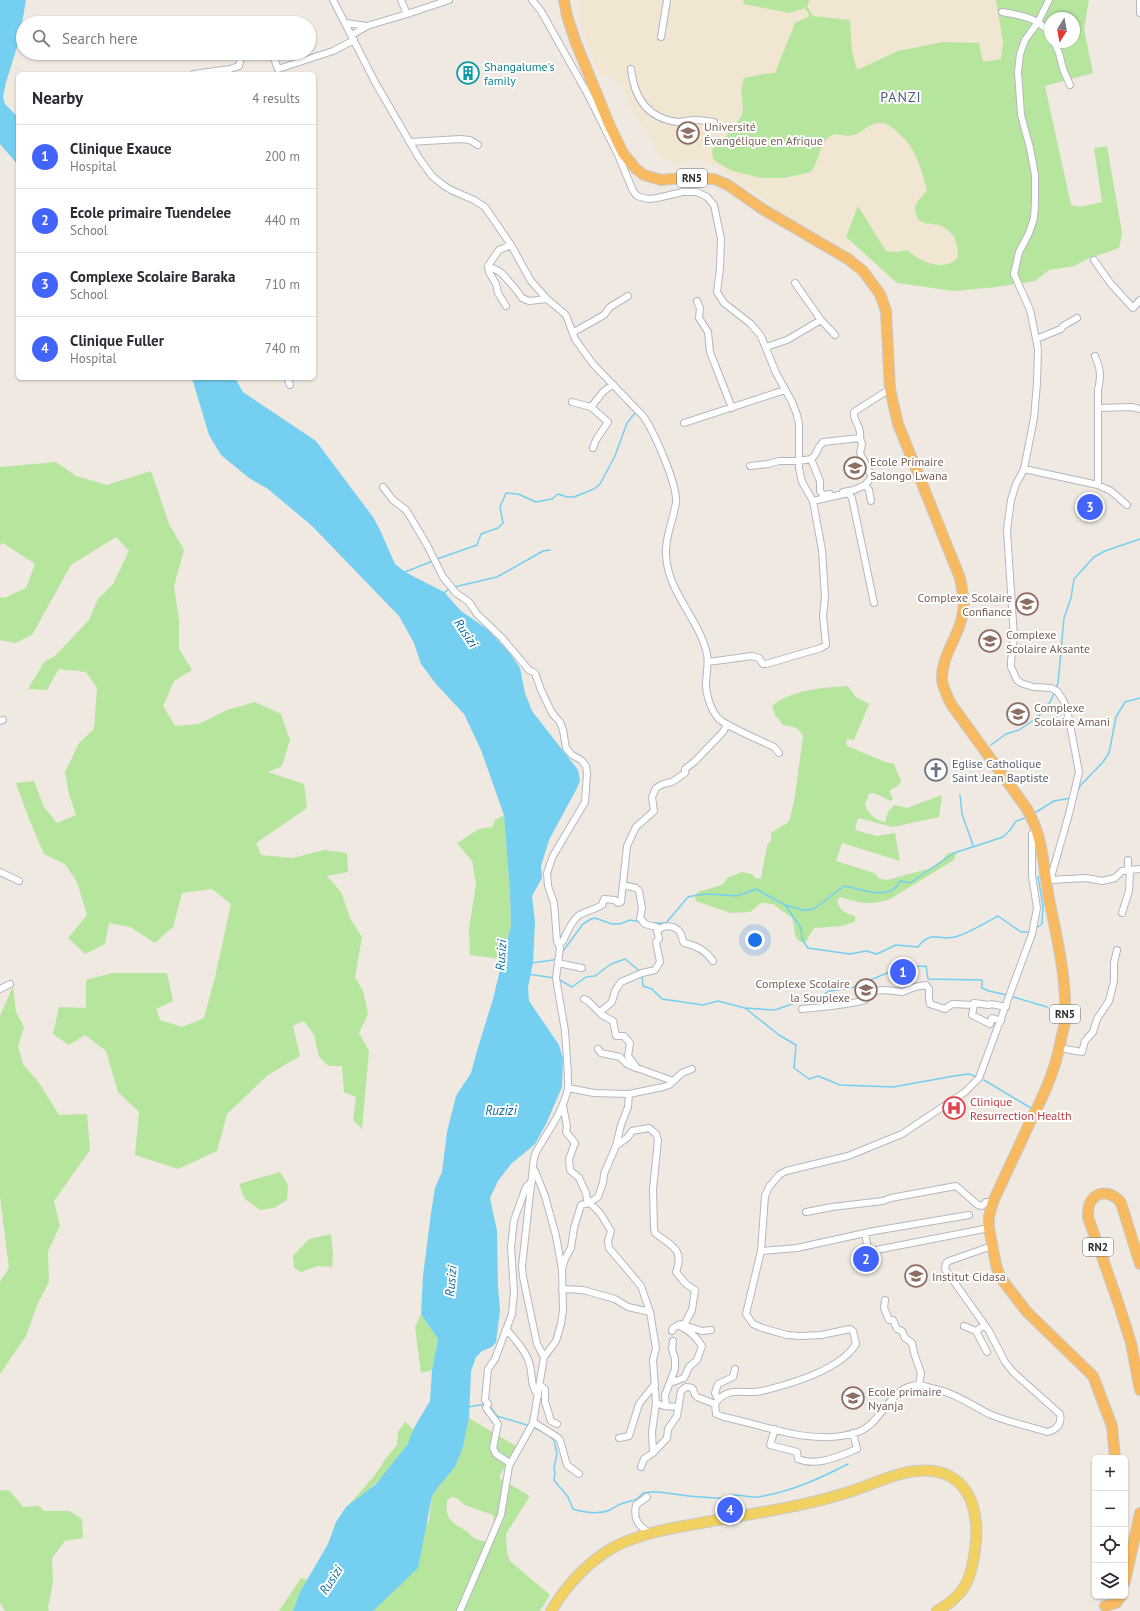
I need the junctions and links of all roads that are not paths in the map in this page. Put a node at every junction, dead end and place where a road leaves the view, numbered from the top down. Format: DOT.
graph roads {
  1 [pos="333,0"];
  2 [pos="401,0"];
  3 [pos="449,0"];
  4 [pos="532,0"];
  5 [pos="564,0"];
  6 [pos="667,0"];
  7 [pos="1049,0"];
  8 [pos="1140,2"];
  9 [pos="1002,12"];
  10 [pos="1140,13"];
  11 [pos="407,14"];
  12 [pos="1038,22"];
  13 [pos="346,23"];
  14 [pos="367,26"];
  15 [pos="1044,28"];
  16 [pos="353,37"];
  17 [pos="660,37"];
  18 [pos="1057,48"];
  19 [pos="316,57"];
  20 [pos="240,60"];
  21 [pos="275,60"];
  22 [pos="306,60"];
  23 [pos="631,68"];
  24 [pos="204,72"];
  25 [pos="1070,85"];
  26 [pos="714,122"];
  27 [pos="410,142"];
  28 [pos="478,145"];
  29 [pos="511,245"];
  30 [pos="1094,260"];
  31 [pos="488,266"];
  32 [pos="795,283"];
  33 [pos="628,296"];
  34 [pos="547,299"];
  35 [pos="1140,300"];
  36 [pos="697,301"];
  37 [pos="506,306"];
  38 [pos="1077,318"];
  39 [pos="821,320"];
  40 [pos="574,332"];
  41 [pos="835,335"];
  42 [pos="1036,339"];
  43 [pos="766,347"];
  44 [pos="1095,356"];
  45 [pos="288,380"];
  46 [pos="613,384"];
  47 [pos="290,385"];
  48 [pos="785,390"];
  49 [pos="890,390"];
  50 [pos="572,402"];
  51 [pos="592,407"];
  52 [pos="732,408"];
  53 [pos="1099,408"];
  54 [pos="1140,409"];
  55 [pos="684,423"];
  56 [pos="860,438"];
  57 [pos="593,448"];
  58 [pos="811,459"];
  59 [pos="799,461"];
  60 [pos="750,466"];
  61 [pos="1024,468"];
  62 [pos="865,485"];
  63 [pos="1098,485"];
  64 [pos="383,487"];
  65 [pos="813,501"];
  66 [pos="871,501"];
  67 [pos="1127,505"];
  68 [pos="874,603"];
  69 [pos="708,662"];
  70 [pos="727,724"];
  71 [pos="780,752"];
  72 [pos="1036,829"];
  73 [pos="1128,860"];
  74 [pos="1140,869"];
  75 [pos="1129,870"];
  76 [pos="0,872"];
  77 [pos="19,881"];
  78 [pos="1049,884"];
  79 [pos="623,885"];
  80 [pos="1122,913"];
  81 [pos="658,930"];
  82 [pos="557,941"];
  83 [pos="1117,950"];
  84 [pos="559,957"];
  85 [pos="713,961"];
  86 [pos="582,968"];
  87 [pos="10,984"];
  88 [pos="0,989"];
  89 [pos="584,999"];
  90 [pos="974,1005"];
  91 [pos="1006,1007"];
  92 [pos="802,1009"];
  93 [pos="600,1012"];
  94 [pos="1001,1021"];
  95 [pos="1059,1048"];
  96 [pos="598,1049"];
  97 [pos="637,1068"];
  98 [pos="692,1069"];
  99 [pos="673,1081"];
  100 [pos="568,1088"];
  101 [pos="629,1094"];
  102 [pos="563,1103"];
  103 [pos="616,1146"];
  104 [pos="533,1166"];
  105 [pos="532,1181"];
  106 [pos="993,1202"];
  107 [pos="590,1203"];
  108 [pos="806,1212"];
  109 [pos="969,1215"];
  110 [pos="989,1228"];
  111 [pos="865,1233"];
  112 [pos="992,1246"];
  113 [pos="761,1250"];
  114 [pos="1140,1264"];
  115 [pos="562,1270"];
  116 [pos="562,1289"];
  117 [pos="885,1300"];
  118 [pos="650,1312"];
  119 [pos="681,1325"];
  120 [pos="985,1325"];
  121 [pos="964,1326"];
  122 [pos="506,1329"];
  123 [pos="711,1330"];
  124 [pos="672,1331"];
  125 [pos="976,1332"];
  126 [pos="673,1341"];
  127 [pos="987,1352"];
  128 [pos="544,1357"];
  129 [pos="735,1369"];
  130 [pos="670,1383"];
  131 [pos="655,1384"];
  132 [pos="540,1385"];
  133 [pos="919,1385"];
  134 [pos="1140,1390"];
  135 [pos="538,1396"];
  136 [pos="717,1401"];
  137 [pos="656,1403"];
  138 [pos="666,1406"];
  139 [pos="678,1407"];
  140 [pos="557,1424"];
  141 [pos="532,1425"];
  142 [pos="775,1429"];
  143 [pos="853,1433"];
  144 [pos="619,1438"];
  145 [pos="653,1453"];
  146 [pos="1115,1455"];
  147 [pos="510,1463"];
  148 [pos="641,1467"];
  149 [pos="579,1474"];
  150 [pos="647,1498"];
  151 [pos="1140,1513"];
  152 [pos="650,1533"];
  153 [pos="1128,1568"];
  154 [pos="1108,1599"];
  155 [pos="1119,1599"];
  156 [pos="1104,1609"];
  157 [pos="460,1611"];
  158 [pos="551,1611"];
  159 [pos="938,1611"];
  1 -- 13 [label="street"];
  2 -- 11 [label="street"];
  3 -- 11 [label="street"];
  4 -- 43 [label="street"];
  5 -- 49 [label="highway, RN5"];
  6 -- 17 [label="street"];
  7 -- 12 [label="street"];
  8 -- 10 [label="street"];
  9 -- 12 [label="street"];
  11 -- 14 [label="street"];
  12 -- 15 [label="street"];
  12 -- 42 [label="street"];
  13 -- 14 [label="street"];
  13 -- 16 [label="street"];
  14 -- 16 [label="street"];
  16 -- 19 [label="street"];
  16 -- 27 [label="street"];
  18 -- 25 [label="street"];
  20 -- 24 [label="street"];
  21 -- 22 [label="street"];
  23 -- 26 [label="street"];
  27 -- 28 [label="street"];
  27 -- 29 [label="street"];
  29 -- 31 [label="street"];
  29 -- 34 [label="street"];
  30 -- 35 [label="street"];
  31 -- 34 [label="street"];
  31 -- 37 [label="street"];
  32 -- 39 [label="street"];
  33 -- 40 [label="street"];
  34 -- 40 [label="street"];
  36 -- 52 [label="street"];
  38 -- 42 [label="street"];
  39 -- 41 [label="street"];
  39 -- 43 [label="street"];
  40 -- 46 [label="street"];
  42 -- 61 [label="street"];
  43 -- 48 [label="street"];
  44 -- 53 [label="street"];
  45 -- 47 [label="street"];
  46 -- 51 [label="street"];
  46 -- 69 [label="street"];
  48 -- 52 [label="street"];
  48 -- 59 [label="street"];
  49 -- 56 [label="street"];
  49 -- 72 [label="highway, RN5"];
  50 -- 51 [label="street"];
  51 -- 57 [label="street"];
  52 -- 55 [label="street"];
  53 -- 54 [label="street"];
  53 -- 63 [label="street"];
  56 -- 58 [label="street"];
  56 -- 62 [label="street"];
  58 -- 59 [label="street"];
  58 -- 62 [label="street"];
  59 -- 60 [label="street"];
  59 -- 65 [label="street"];
  61 -- 63 [label="street"];
  61 -- 78 [label="street"];
  62 -- 66 [label="street"];
  63 -- 67 [label="street"];
  64 -- 82 [label="street"];
  65 -- 68 [label="street"];
  65 -- 69 [label="street"];
  69 -- 70 [label="street"];
  70 -- 71 [label="street"];
  70 -- 79 [label="street"];
  72 -- 78 [label="highway, RN5"];
  72 -- 91 [label="street"];
  73 -- 75 [label="street"];
  74 -- 75 [label="street"];
  75 -- 78 [label="street"];
  75 -- 80 [label="street"];
  76 -- 77 [label="street"];
  78 -- 95 [label="highway, RN5"];
  79 -- 81 [label="street"];
  79 -- 82 [label="street"];
  81 -- 85 [label="street"];
  81 -- 93 [label="street"];
  82 -- 84 [label="street"];
  83 -- 95 [label="street"];
  84 -- 86 [label="street"];
  84 -- 100 [label="street"];
  87 -- 88 [label="street"];
  89 -- 93 [label="street"];
  90 -- 91 [label="street"];
  90 -- 92 [label="street"];
  90 -- 94 [label="street"];
  91 -- 94 [label="street"];
  93 -- 97 [label="street"];
  94 -- 113 [label="street"];
  95 -- 106 [label="highway, RN5"];
  96 -- 97 [label="street"];
  97 -- 99 [label="street"];
  98 -- 99 [label="street"];
  99 -- 101 [label="street"];
  100 -- 101 [label="street"];
  100 -- 102 [label="street"];
  101 -- 103 [label="street"];
  102 -- 104 [label="street"];
  102 -- 107 [label="street"];
  103 -- 107 [label="street"];
  103 -- 119 [label="street"];
  104 -- 105 [label="street"];
  104 -- 115 [label="street"];
  105 -- 122 [label="street"];
  105 -- 128 [label="street"];
  106 -- 108 [label="street"];
  106 -- 110 [label="highway, RN5"];
  107 -- 115 [label="street"];
  107 -- 118 [label="street"];
  109 -- 111 [label="street"];
  110 -- 111 [label="street"];
  110 -- 112 [label="highway, RN5"];
  111 -- 113 [label="street"];
  112 -- 120 [label="street"];
  112 -- 146 [label="highway, RN5"];
  113 -- 136 [label="street"];
  114 -- 134 [label="highway, RN2"];
  115 -- 116 [label="street"];
  116 -- 118 [label="street"];
  116 -- 128 [label="street"];
  117 -- 133 [label="street"];
  118 -- 131 [label="street"];
  119 -- 123 [label="street"];
  119 -- 124 [label="street"];
  119 -- 130 [label="street"];
  120 -- 125 [label="street"];
  120 -- 133 [label="street"];
  121 -- 125 [label="street"];
  122 -- 135 [label="street"];
  122 -- 147 [label="street"];
  125 -- 127 [label="street"];
  126 -- 130 [label="street"];
  128 -- 132 [label="street"];
  129 -- 136 [label="street"];
  130 -- 138 [label="street"];
  131 -- 137 [label="street"];
  131 -- 144 [label="street"];
  132 -- 135 [label="street"];
  132 -- 140 [label="street"];
  133 -- 143 [label="street"];
  135 -- 141 [label="street"];
  136 -- 139 [label="street"];
  136 -- 142 [label="street"];
  137 -- 138 [label="street"];
  137 -- 145 [label="street"];
  138 -- 139 [label="street"];
  139 -- 145 [label="street"];
  141 -- 147 [label="street"];
  141 -- 149 [label="street"];
  142 -- 143 [label="street"];
  142 -- 143 [label="street"];
  145 -- 148 [label="street"];
  147 -- 157 [label="street"];
  150 -- 152 [label="street"];
  151 -- 153 [label="highway"];
  152 -- 158 [label="main road"];
  152 -- 159 [label="main road"];
  154 -- 156 [label="highway"];
  155 -- 156 [label="highway"];
}
